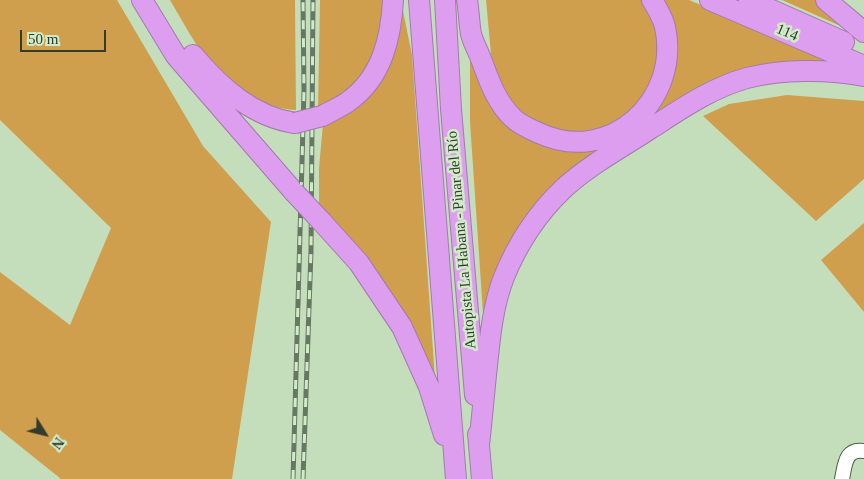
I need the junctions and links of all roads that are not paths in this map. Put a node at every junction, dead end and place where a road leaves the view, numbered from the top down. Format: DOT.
graph roads {
  1 [pos="142,0"];
  2 [pos="158,0"];
  3 [pos="393,0"];
  4 [pos="418,0"];
  5 [pos="445,0"];
  6 [pos="461,0"];
  7 [pos="467,0"];
  8 [pos="652,0"];
  9 [pos="710,0"];
  10 [pos="749,0"];
  11 [pos="826,0"];
  12 [pos="864,32"];
  13 [pos="864,52"];
  14 [pos="864,66"];
  15 [pos="864,76"];
  16 [pos="452,110"];
  17 [pos="479,445"];
  18 [pos="864,451"];
  19 [pos="455,475"];
  20 [pos="482,479"];
  21 [pos="842,479"];
  1 -- 19 [label="highway, bridge"];
  2 -- 3 [label="highway, bridge"];
  4 -- 19 [label="highway, Autopista La Habana - Pinar del Río"];
  5 -- 16 [label="highway, Autopista La Habana - Pinar del Río"];
  6 -- 16 [label="highway"];
  7 -- 8 [label="highway"];
  9 -- 14 [label="highway, 114"];
  10 -- 13 [label="highway, 114"];
  11 -- 12 [label="highway"];
  15 -- 17 [label="highway"];
  16 -- 17 [label="highway, Autopista La Habana - Pinar del Río"];
  17 -- 20 [label="highway, Autopista La Habana - Pinar del Río"];
  18 -- 21 [label="lane"];
}
